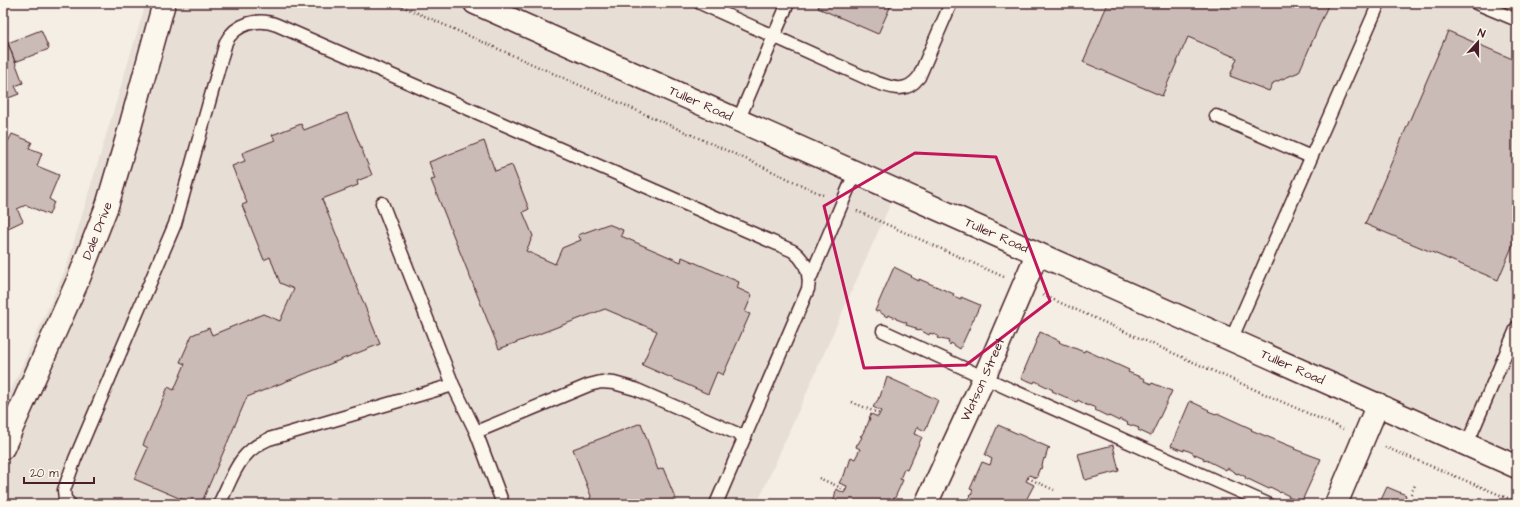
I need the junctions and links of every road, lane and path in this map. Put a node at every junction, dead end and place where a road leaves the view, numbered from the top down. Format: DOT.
graph roads {
  1 [pos="164,3"];
  2 [pos="394,3"];
  3 [pos="475,3"];
  4 [pos="700,3"];
  5 [pos="788,3"];
  6 [pos="951,3"];
  7 [pos="1379,3"];
  8 [pos="1476,3"];
  9 [pos="1517,20"];
  10 [pos="774,36"];
  11 [pos="1216,116"];
  12 [pos="738,121"];
  13 [pos="1311,157"];
  14 [pos="855,173"];
  15 [pos="382,203"];
  16 [pos="842,204"];
  17 [pos="1037,254"];
  18 [pos="994,273"];
  19 [pos="809,282"];
  20 [pos="1042,295"];
  21 [pos="1517,327"];
  22 [pos="883,331"];
  23 [pos="1231,340"];
  24 [pos="984,378"];
  25 [pos="453,385"];
  26 [pos="852,402"];
  27 [pos="1378,404"];
  28 [pos="880,414"];
  29 [pos="1337,426"];
  30 [pos="476,432"];
  31 [pos="745,437"];
  32 [pos="1466,444"];
  33 [pos="1384,446"];
  34 [pos="3,448"];
  35 [pos="1517,467"];
  36 [pos="819,478"];
  37 [pos="1028,478"];
  38 [pos="1416,485"];
  39 [pos="846,490"];
  40 [pos="1054,490"];
  41 [pos="1411,494"];
  42 [pos="1517,502"];
  43 [pos="70,504"];
  44 [pos="219,504"];
  45 [pos="503,504"];
  46 [pos="716,504"];
  47 [pos="926,504"];
  48 [pos="1268,504"];
  49 [pos="1336,504"];
  1 -- 34 [label="street, Dale Drive"];
  2 -- 16 [label="path"];
  3 -- 12 [label="street, Tuller Road"];
  4 -- 10 [label="lane"];
  5 -- 10 [label="lane"];
  6 -- 10 [label="lane"];
  7 -- 13 [label="lane"];
  8 -- 9 [label="lane"];
  10 -- 12 [label="lane"];
  11 -- 13 [label="lane"];
  12 -- 14 [label="street, Tuller Road"];
  13 -- 23 [label="lane"];
  14 -- 16 [label="lane"];
  14 -- 17 [label="street, Tuller Road"];
  15 -- 25 [label="lane"];
  16 -- 18 [label="path"];
  16 -- 19 [label="lane"];
  17 -- 23 [label="street, Tuller Road"];
  17 -- 24 [label="street, Watson Street"];
  19 -- 31 [label="lane"];
  19 -- 43 [label="lane"];
  20 -- 29 [label="path"];
  21 -- 32 [label="lane"];
  22 -- 24 [label="lane"];
  23 -- 27 [label="street, Tuller Road"];
  24 -- 47 [label="street, Watson Street"];
  24 -- 48 [label="lane"];
  25 -- 30 [label="lane"];
  25 -- 44 [label="lane"];
  26 -- 28 [label="path"];
  27 -- 32 [label="street, Tuller Road"];
  27 -- 49 [label="street"];
  30 -- 31 [label="lane"];
  30 -- 45 [label="lane"];
  31 -- 46 [label="lane"];
  32 -- 35 [label="street, Tuller Road"];
  33 -- 42 [label="path"];
  36 -- 39 [label="path"];
  37 -- 40 [label="path"];
  38 -- 41 [label="path"];
}
